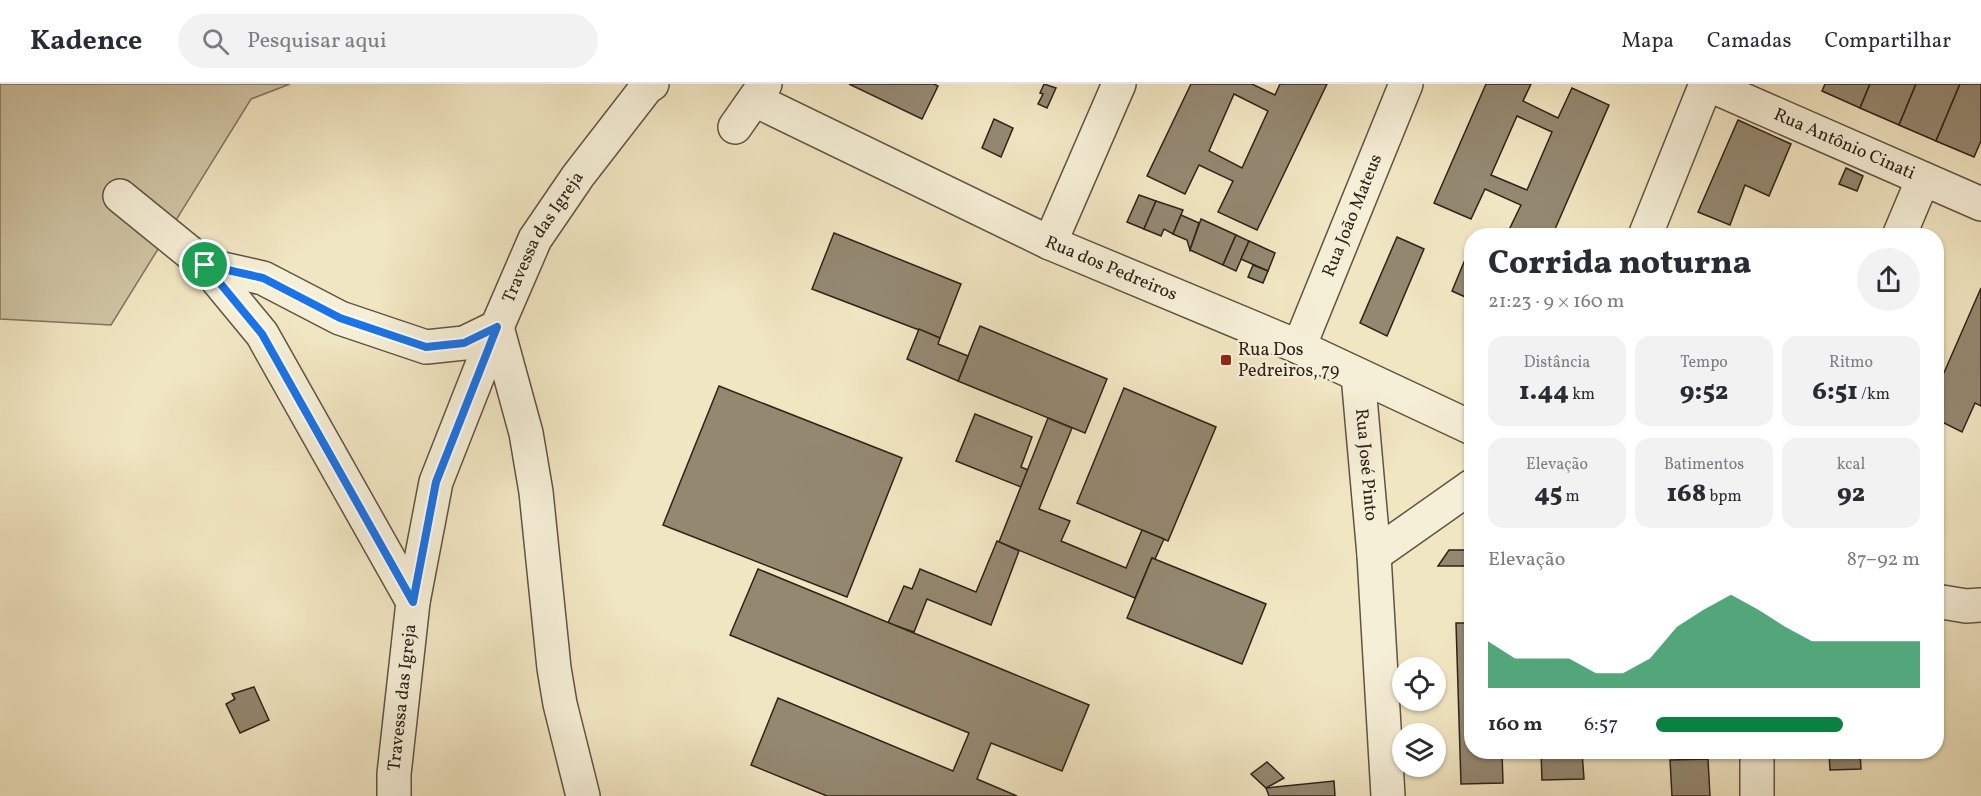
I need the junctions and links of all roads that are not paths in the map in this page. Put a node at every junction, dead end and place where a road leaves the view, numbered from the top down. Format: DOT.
graph roads {
  1 [pos="652,84"];
  2 [pos="1119,84"];
  3 [pos="1406,84"];
  4 [pos="1707,84"];
  5 [pos="760,92"];
  6 [pos="735,127"];
  7 [pos="1923,179"];
  8 [pos="120,196"];
  9 [pos="1981,204"];
  10 [pos="1648,228"];
  11 [pos="1902,228"];
  12 [pos="1050,243"];
  13 [pos="205,265"];
  14 [pos="497,327"];
  15 [pos="1299,347"];
  16 [pos="1358,375"];
  17 [pos="1464,424"];
  18 [pos="1464,492"];
  19 [pos="1374,555"];
  20 [pos="413,602"];
  21 [pos="1757,759"];
  22 [pos="394,796"];
  23 [pos="584,796"];
  24 [pos="1389,796"];
  25 [pos="1756,796"];
  1 -- 14 [label="street, Travessa das Igreja"];
  2 -- 12 [label="street"];
  3 -- 15 [label="street, Rua João Mateus"];
  4 -- 7 [label="street, Rua Antônio Cinati"];
  4 -- 10 [label="street"];
  5 -- 6 [label="street"];
  5 -- 12 [label="street, Rua dos Pedreiros"];
  7 -- 9 [label="street, Rua Antônio Cinati"];
  7 -- 11 [label="street"];
  8 -- 13 [label="street"];
  12 -- 15 [label="street, Rua dos Pedreiros"];
  13 -- 14 [label="street"];
  13 -- 20 [label="street"];
  14 -- 20 [label="street, Travessa das Igreja"];
  14 -- 23 [label="street"];
  15 -- 16 [label="street, Rua dos Pedreiros"];
  16 -- 17 [label="street, Rua dos Pedreiros"];
  16 -- 19 [label="street, Rua José Pinto"];
  18 -- 19 [label="street, Rua José Pinto"];
  19 -- 24 [label="street, Rua José Pinto"];
  20 -- 22 [label="street, Travessa das Igreja"];
  21 -- 25 [label="street"];
}
